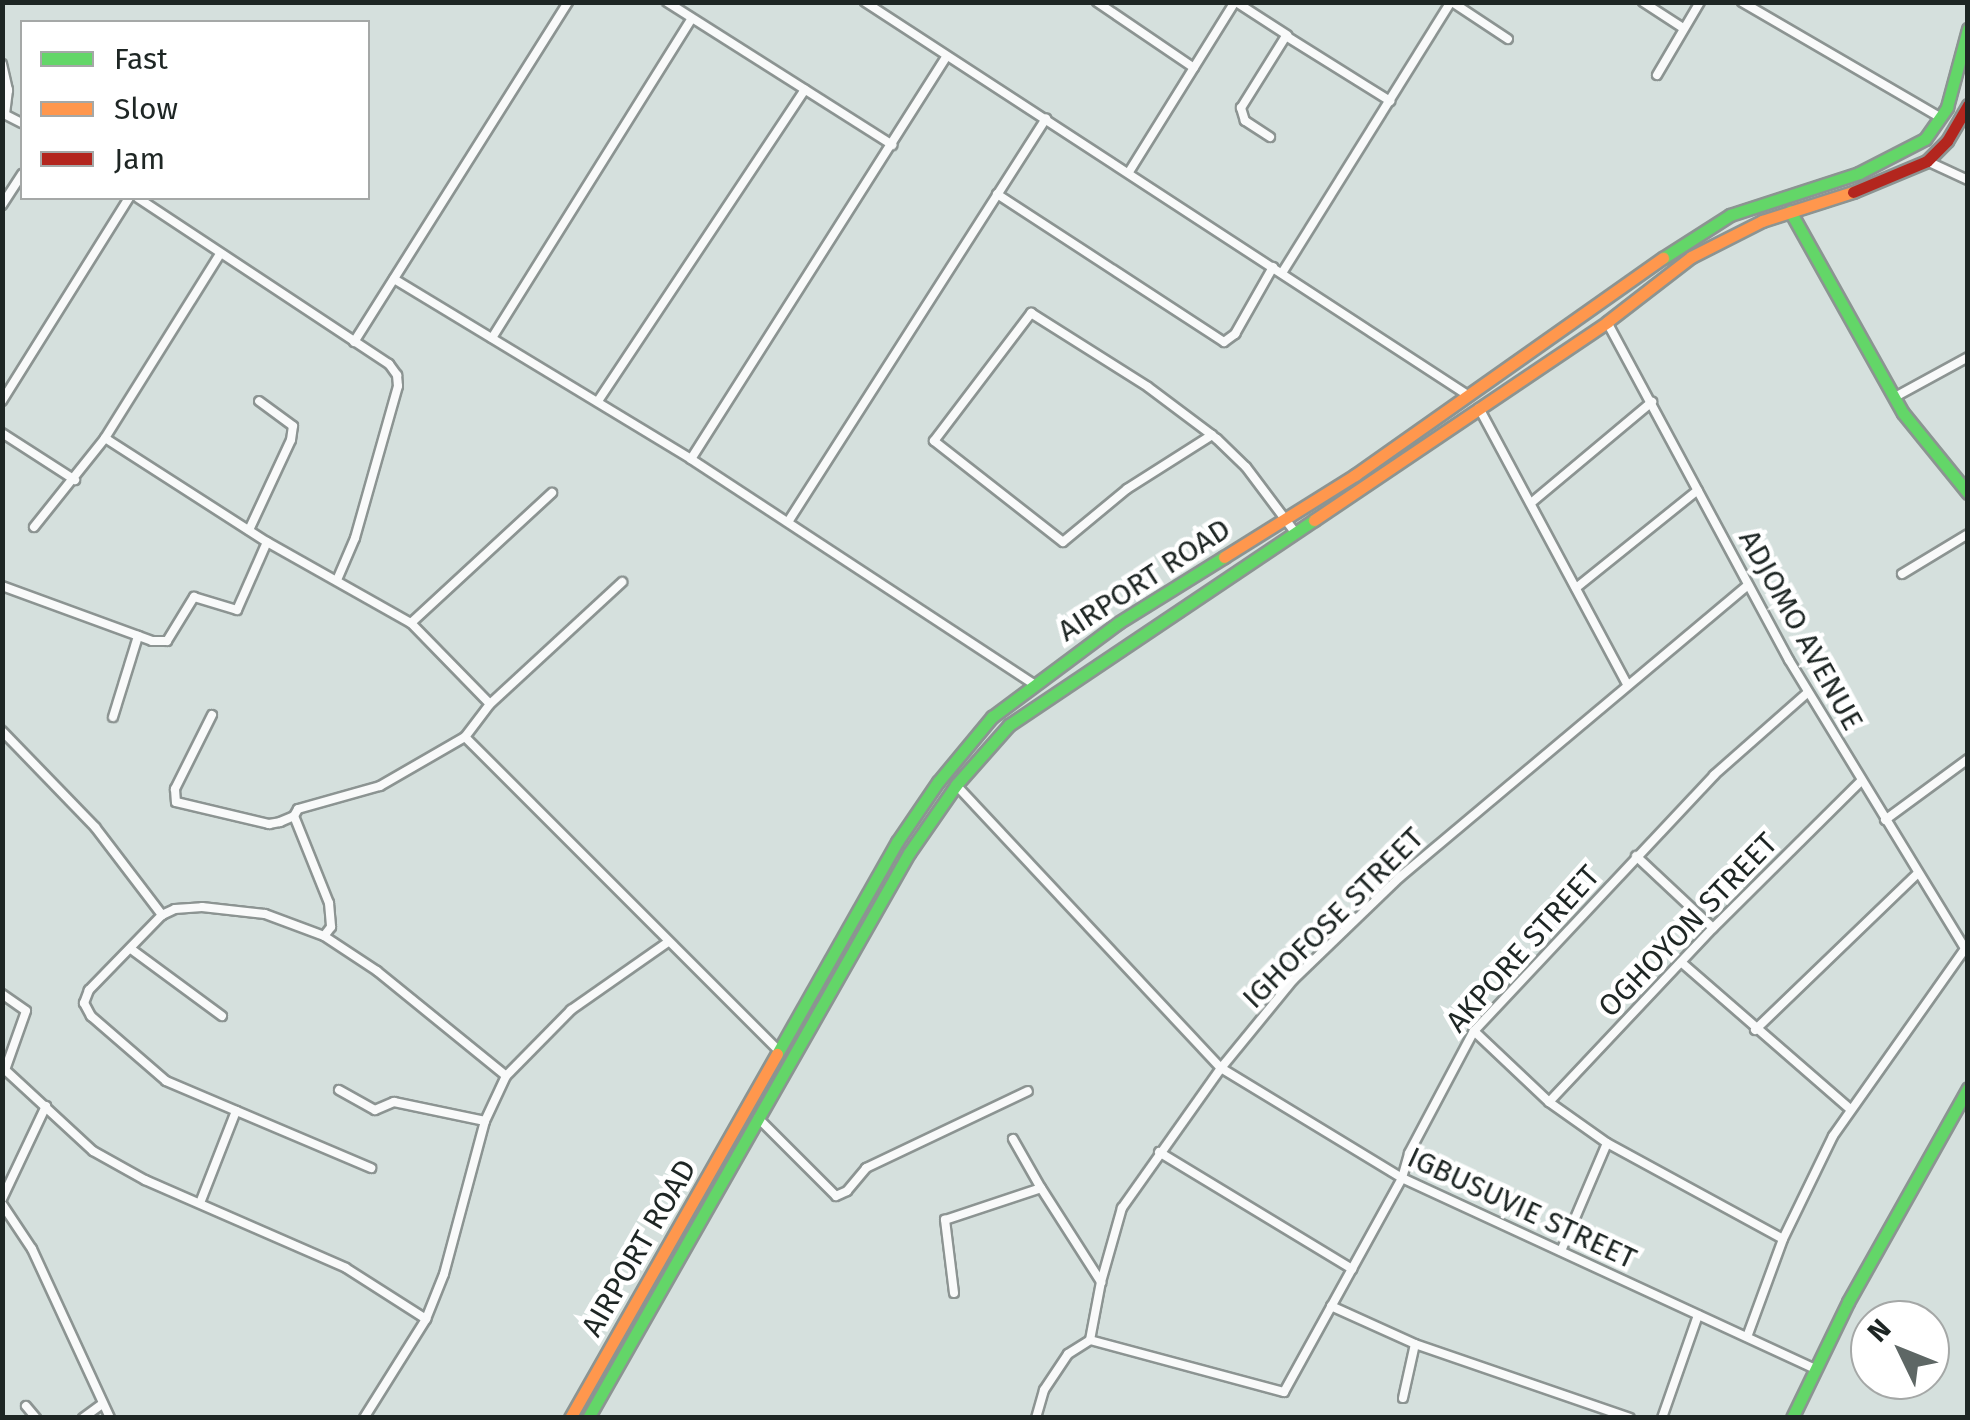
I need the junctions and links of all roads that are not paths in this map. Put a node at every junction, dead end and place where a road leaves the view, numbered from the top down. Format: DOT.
graph roads {
  1 [pos="568,2"];
  2 [pos="668,2"];
  3 [pos="865,2"];
  4 [pos="889,2"];
  5 [pos="1096,2"];
  6 [pos="1236,2"];
  7 [pos="1451,2"];
  8 [pos="1644,2"];
  9 [pos="1700,2"];
  10 [pos="1742,2"];
  11 [pos="882,14"];
  12 [pos="692,18"];
  13 [pos="1683,28"];
  14 [pos="1968,30"];
  15 [pos="1508,39"];
  16 [pos="1297,42"];
  17 [pos="947,56"];
  18 [pos="2,64"];
  19 [pos="1194,68"];
  20 [pos="1657,75"];
  21 [pos="805,90"];
  22 [pos="1390,101"];
  23 [pos="1968,105"];
  24 [pos="4,113"];
  25 [pos="1941,118"];
  26 [pos="1046,119"];
  27 [pos="1270,137"];
  28 [pos="892,145"];
  29 [pos="1927,162"];
  30 [pos="1128,172"];
  31 [pos="20,177"];
  32 [pos="1968,180"];
  33 [pos="998,194"];
  34 [pos="128,200"];
  35 [pos="141,200"];
  36 [pos="2,205"];
  37 [pos="1790,211"];
  38 [pos="220,254"];
  39 [pos="1278,270"];
  40 [pos="394,278"];
  41 [pos="1607,322"];
  42 [pos="492,338"];
  43 [pos="354,342"];
  44 [pos="1968,358"];
  45 [pos="1895,396"];
  46 [pos="2,401"];
  47 [pos="259,401"];
  48 [pos="598,401"];
  49 [pos="1475,402"];
  50 [pos="1652,402"];
  51 [pos="2,433"];
  52 [pos="1212,435"];
  53 [pos="105,438"];
  54 [pos="691,459"];
  55 [pos="74,480"];
  56 [pos="1698,490"];
  57 [pos="1968,492"];
  58 [pos="552,493"];
  59 [pos="1532,503"];
  60 [pos="1298,511"];
  61 [pos="1285,519"];
  62 [pos="788,522"];
  63 [pos="1306,523"];
  64 [pos="34,528"];
  65 [pos="249,530"];
  66 [pos="1294,531"];
  67 [pos="1968,534"];
  68 [pos="267,542"];
  69 [pos="1902,574"];
  70 [pos="337,580"];
  71 [pos="622,582"];
  72 [pos="1748,585"];
  73 [pos="2,586"];
  74 [pos="1576,588"];
  75 [pos="411,623"];
  76 [pos="138,636"];
  77 [pos="1032,684"];
  78 [pos="1627,684"];
  79 [pos="1808,692"];
  80 [pos="490,704"];
  81 [pos="212,715"];
  82 [pos="112,718"];
  83 [pos="2,732"];
  84 [pos="465,737"];
  85 [pos="1968,759"];
  86 [pos="1860,782"];
  87 [pos="956,785"];
  88 [pos="294,816"];
  89 [pos="1885,820"];
  90 [pos="1636,856"];
  91 [pos="1916,874"];
  92 [pos="162,916"];
  93 [pos="1713,928"];
  94 [pos="324,936"];
  95 [pos="668,942"];
  96 [pos="131,950"];
  97 [pos="1966,951"];
  98 [pos="1682,962"];
  99 [pos="2,994"];
  100 [pos="222,1016"];
  101 [pos="1755,1030"];
  102 [pos="1474,1031"];
  103 [pos="778,1050"];
  104 [pos="4,1068"];
  105 [pos="1221,1068"];
  106 [pos="506,1076"];
  107 [pos="1968,1088"];
  108 [pos="339,1090"];
  109 [pos="1028,1091"];
  110 [pos="1549,1102"];
  111 [pos="46,1106"];
  112 [pos="236,1110"];
  113 [pos="1851,1110"];
  114 [pos="758,1118"];
  115 [pos="485,1122"];
  116 [pos="1013,1140"];
  117 [pos="1607,1143"];
  118 [pos="1159,1152"];
  119 [pos="372,1168"];
  120 [pos="1402,1178"];
  121 [pos="1041,1188"];
  122 [pos="2,1201"];
  123 [pos="200,1203"];
  124 [pos="1783,1239"];
  125 [pos="1561,1252"];
  126 [pos="1352,1269"];
  127 [pos="1101,1282"];
  128 [pos="954,1294"];
  129 [pos="1332,1306"];
  130 [pos="1698,1315"];
  131 [pos="426,1319"];
  132 [pos="1747,1338"];
  133 [pos="1090,1340"];
  134 [pos="1414,1344"];
  135 [pos="1815,1369"];
  136 [pos="1403,1398"];
  137 [pos="101,1405"];
  138 [pos="26,1406"];
  139 [pos="36,1418"];
  140 [pos="82,1418"];
  141 [pos="110,1418"];
  142 [pos="364,1418"];
  143 [pos="570,1418"];
  144 [pos="588,1418"];
  145 [pos="1036,1418"];
  146 [pos="1630,1418"];
  147 [pos="1662,1418"];
  148 [pos="1792,1418"];
  1 -- 40 [label="street"];
  2 -- 12 [label="street"];
  3 -- 11 [label="street"];
  4 -- 11 [label="street"];
  5 -- 19 [label="street"];
  6 -- 16 [label="street"];
  6 -- 19 [label="street"];
  7 -- 15 [label="street"];
  7 -- 22 [label="street"];
  8 -- 13 [label="street"];
  9 -- 13 [label="street"];
  10 -- 25 [label="street"];
  11 -- 17 [label="street"];
  12 -- 21 [label="street"];
  12 -- 42 [label="street"];
  13 -- 20 [label="street"];
  14 -- 25 [label="main road, AIRPORT ROAD"];
  16 -- 22 [label="street"];
  16 -- 27 [label="street"];
  17 -- 26 [label="street"];
  17 -- 28 [label="street"];
  18 -- 24 [label="street"];
  19 -- 30 [label="street"];
  21 -- 28 [label="street"];
  21 -- 48 [label="street"];
  22 -- 39 [label="street"];
  23 -- 29 [label="main road, AIRPORT ROAD"];
  25 -- 49 [label="main road, AIRPORT ROAD"];
  26 -- 30 [label="street"];
  26 -- 33 [label="street"];
  28 -- 54 [label="street"];
  29 -- 32 [label="street"];
  29 -- 37 [label="main road, AIRPORT ROAD"];
  30 -- 39 [label="street"];
  31 -- 36 [label="street"];
  33 -- 39 [label="street"];
  33 -- 62 [label="street"];
  34 -- 46 [label="street"];
  35 -- 38 [label="street"];
  37 -- 41 [label="main road, AIRPORT ROAD"];
  37 -- 45 [label="main road"];
  38 -- 43 [label="street"];
  38 -- 53 [label="street"];
  39 -- 49 [label="street"];
  40 -- 42 [label="street"];
  40 -- 43 [label="street"];
  41 -- 49 [label="main road, AIRPORT ROAD"];
  41 -- 50 [label="street, ADJOMO AVENUE"];
  42 -- 48 [label="street"];
  43 -- 70 [label="street"];
  44 -- 45 [label="street"];
  45 -- 57 [label="main road"];
  47 -- 65 [label="street"];
  48 -- 54 [label="street"];
  49 -- 59 [label="street"];
  49 -- 60 [label="main road, AIRPORT ROAD"];
  49 -- 63 [label="main road, AIRPORT ROAD"];
  50 -- 56 [label="street, ADJOMO AVENUE"];
  50 -- 59 [label="street"];
  51 -- 55 [label="street"];
  52 -- 52 [label="street"];
  52 -- 61 [label="street"];
  53 -- 55 [label="street"];
  53 -- 65 [label="street"];
  54 -- 62 [label="street"];
  55 -- 64 [label="street"];
  56 -- 72 [label="street, ADJOMO AVENUE"];
  56 -- 74 [label="street"];
  58 -- 75 [label="street"];
  59 -- 74 [label="street"];
  60 -- 61 [label="main road, AIRPORT ROAD"];
  60 -- 63 [label="main road"];
  61 -- 66 [label="street"];
  61 -- 77 [label="main road, AIRPORT ROAD"];
  62 -- 77 [label="street"];
  63 -- 66 [label="main road, AIRPORT ROAD"];
  65 -- 68 [label="street"];
  66 -- 87 [label="main road, AIRPORT ROAD"];
  67 -- 69 [label="street"];
  68 -- 70 [label="street"];
  68 -- 76 [label="street"];
  70 -- 75 [label="street"];
  71 -- 80 [label="street"];
  72 -- 78 [label="street, IGHOFOSE STREET"];
  72 -- 79 [label="street, ADJOMO AVENUE"];
  73 -- 76 [label="street"];
  74 -- 78 [label="street"];
  75 -- 80 [label="street"];
  76 -- 82 [label="street"];
  77 -- 103 [label="main road, AIRPORT ROAD"];
  78 -- 105 [label="street, IGHOFOSE STREET"];
  79 -- 86 [label="street, ADJOMO AVENUE"];
  79 -- 90 [label="street, AKPORE STREET"];
  80 -- 84 [label="street"];
  81 -- 88 [label="street"];
  83 -- 92 [label="street"];
  84 -- 88 [label="street"];
  84 -- 95 [label="street"];
  85 -- 89 [label="street"];
  86 -- 89 [label="street, ADJOMO AVENUE"];
  86 -- 93 [label="street, OGHOYON STREET"];
  87 -- 105 [label="street, IGBUSUVIE STREET"];
  87 -- 114 [label="main road, AIRPORT ROAD"];
  88 -- 94 [label="street"];
  89 -- 91 [label="street, ADJOMO AVENUE"];
  90 -- 93 [label="street"];
  90 -- 102 [label="street, AKPORE STREET"];
  91 -- 97 [label="street, ADJOMO AVENUE"];
  91 -- 101 [label="street"];
  92 -- 94 [label="street"];
  92 -- 96 [label="street"];
  93 -- 98 [label="street, OGHOYON STREET"];
  94 -- 106 [label="street"];
  95 -- 103 [label="street"];
  95 -- 106 [label="street"];
  96 -- 100 [label="street"];
  96 -- 112 [label="street"];
  97 -- 113 [label="street"];
  98 -- 101 [label="street"];
  98 -- 110 [label="street, OGHOYON STREET"];
  99 -- 104 [label="street"];
  101 -- 113 [label="street"];
  102 -- 110 [label="street"];
  102 -- 120 [label="street, AKPORE STREET"];
  103 -- 143 [label="main road, AIRPORT ROAD"];
  104 -- 111 [label="street"];
  105 -- 118 [label="street, IGHOFOSE STREET"];
  105 -- 120 [label="street, IGBUSUVIE STREET"];
  106 -- 115 [label="street"];
  107 -- 135 [label="main road"];
  108 -- 115 [label="street"];
  109 -- 114 [label="street"];
  110 -- 117 [label="street"];
  111 -- 122 [label="street"];
  111 -- 123 [label="street"];
  112 -- 119 [label="street"];
  112 -- 123 [label="street"];
  113 -- 124 [label="street"];
  114 -- 144 [label="main road, AIRPORT ROAD"];
  115 -- 131 [label="street"];
  116 -- 121 [label="street"];
  117 -- 124 [label="street"];
  117 -- 125 [label="street"];
  118 -- 126 [label="street"];
  118 -- 127 [label="street, IGHOFOSE STREET"];
  120 -- 125 [label="street, IGBUSUVIE STREET"];
  120 -- 126 [label="street, AKPORE STREET"];
  121 -- 127 [label="street"];
  121 -- 128 [label="street"];
  122 -- 137 [label="street"];
  123 -- 131 [label="street"];
  124 -- 132 [label="street"];
  125 -- 130 [label="street, IGBUSUVIE STREET"];
  126 -- 129 [label="street, AKPORE STREET"];
  127 -- 133 [label="street, IGHOFOSE STREET"];
  129 -- 133 [label="street, AKPORE STREET"];
  129 -- 134 [label="street"];
  130 -- 132 [label="street, IGBUSUVIE STREET"];
  130 -- 147 [label="street"];
  131 -- 142 [label="street"];
  132 -- 135 [label="street, IGBUSUVIE STREET"];
  133 -- 145 [label="street"];
  134 -- 136 [label="street"];
  134 -- 146 [label="street"];
  135 -- 148 [label="main road"];
  137 -- 140 [label="street"];
  137 -- 141 [label="street"];
  138 -- 139 [label="street"];
}
